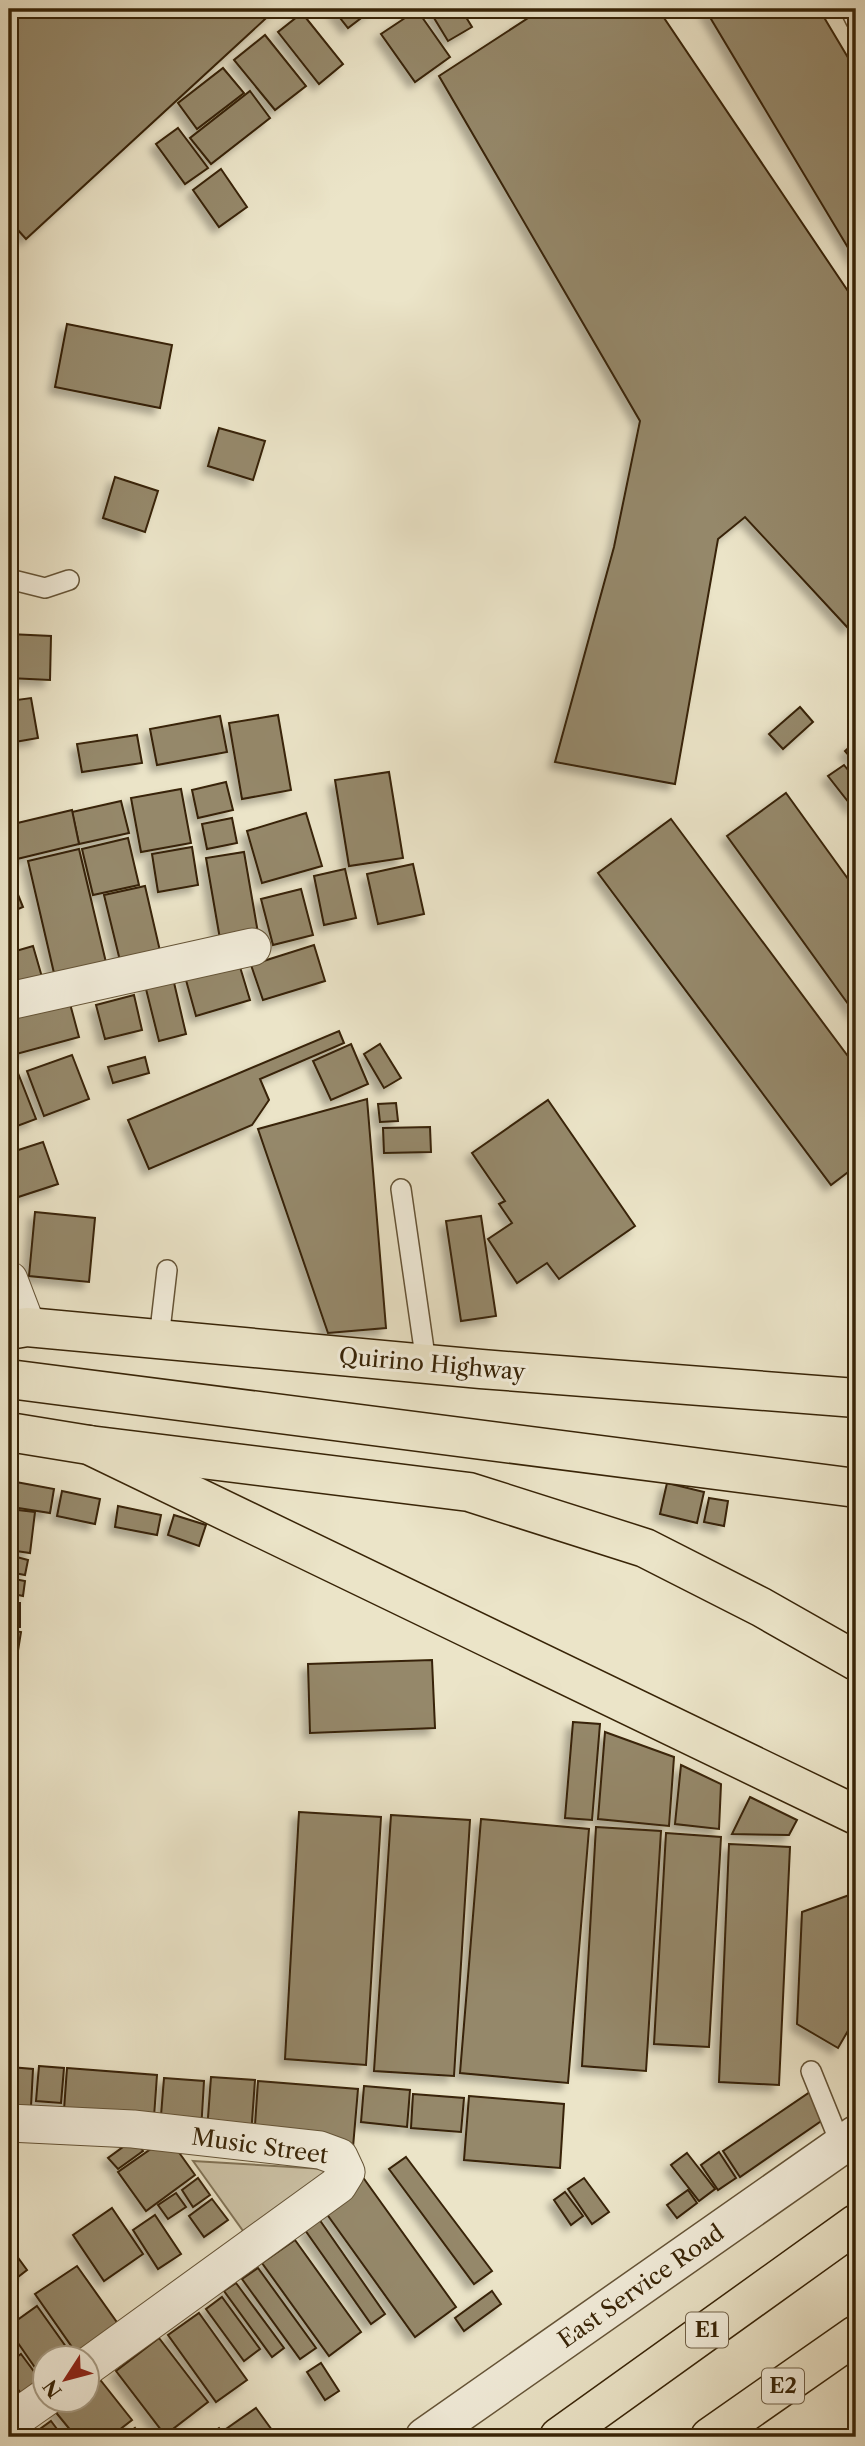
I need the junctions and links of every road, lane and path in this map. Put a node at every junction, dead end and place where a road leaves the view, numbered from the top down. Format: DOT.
graph roads {
  1 [pos="850,9"];
  2 [pos="856,21"];
  3 [pos="9,579"];
  4 [pos="69,580"];
  5 [pos="252,947"];
  6 [pos="9,1001"];
  7 [pos="401,1189"];
  8 [pos="167,1270"];
  9 [pos="9,1280"];
  10 [pos="18,1329"];
  11 [pos="159,1339"];
  12 [pos="426,1363"];
  13 [pos="9,1380"];
  14 [pos="856,1398"];
  15 [pos="9,1432"];
  16 [pos="89,1445"];
  17 [pos="856,1488"];
  18 [pos="856,1661"];
  19 [pos="856,1815"];
  20 [pos="811,2071"];
  21 [pos="9,2123"];
  22 [pos="849,2140"];
  23 [pos="856,2224"];
  24 [pos="856,2256"];
  25 [pos="856,2335"];
  26 [pos="102,2356"];
  27 [pos="856,2362"];
  28 [pos="32,2407"];
  29 [pos="9,2423"];
  30 [pos="425,2437"];
  31 [pos="559,2437"];
  32 [pos="598,2437"];
  33 [pos="710,2437"];
  34 [pos="749,2437"];
  1 -- 2 [label="lane"];
  3 -- 4 [label="lane"];
  5 -- 6 [label="street"];
  7 -- 12 [label="lane"];
  8 -- 11 [label="lane"];
  9 -- 10 [label="street"];
  10 -- 11 [label="main road, Quirino Highway"];
  11 -- 12 [label="main road, Quirino Highway"];
  12 -- 14 [label="main road, Quirino Highway"];
  13 -- 17 [label="main road"];
  15 -- 16 [label="main road"];
  16 -- 18 [label="main road"];
  16 -- 19 [label="main road"];
  20 -- 22 [label="lane"];
  21 -- 26 [label="street, Music Street"];
  22 -- 30 [label="street, East Service Road"];
  23 -- 31 [label="main road, E1"];
  24 -- 32 [label="main road"];
  25 -- 33 [label="main road, E2"];
  27 -- 34 [label="main road"];
  28 -- 29 [label="street"];
}
